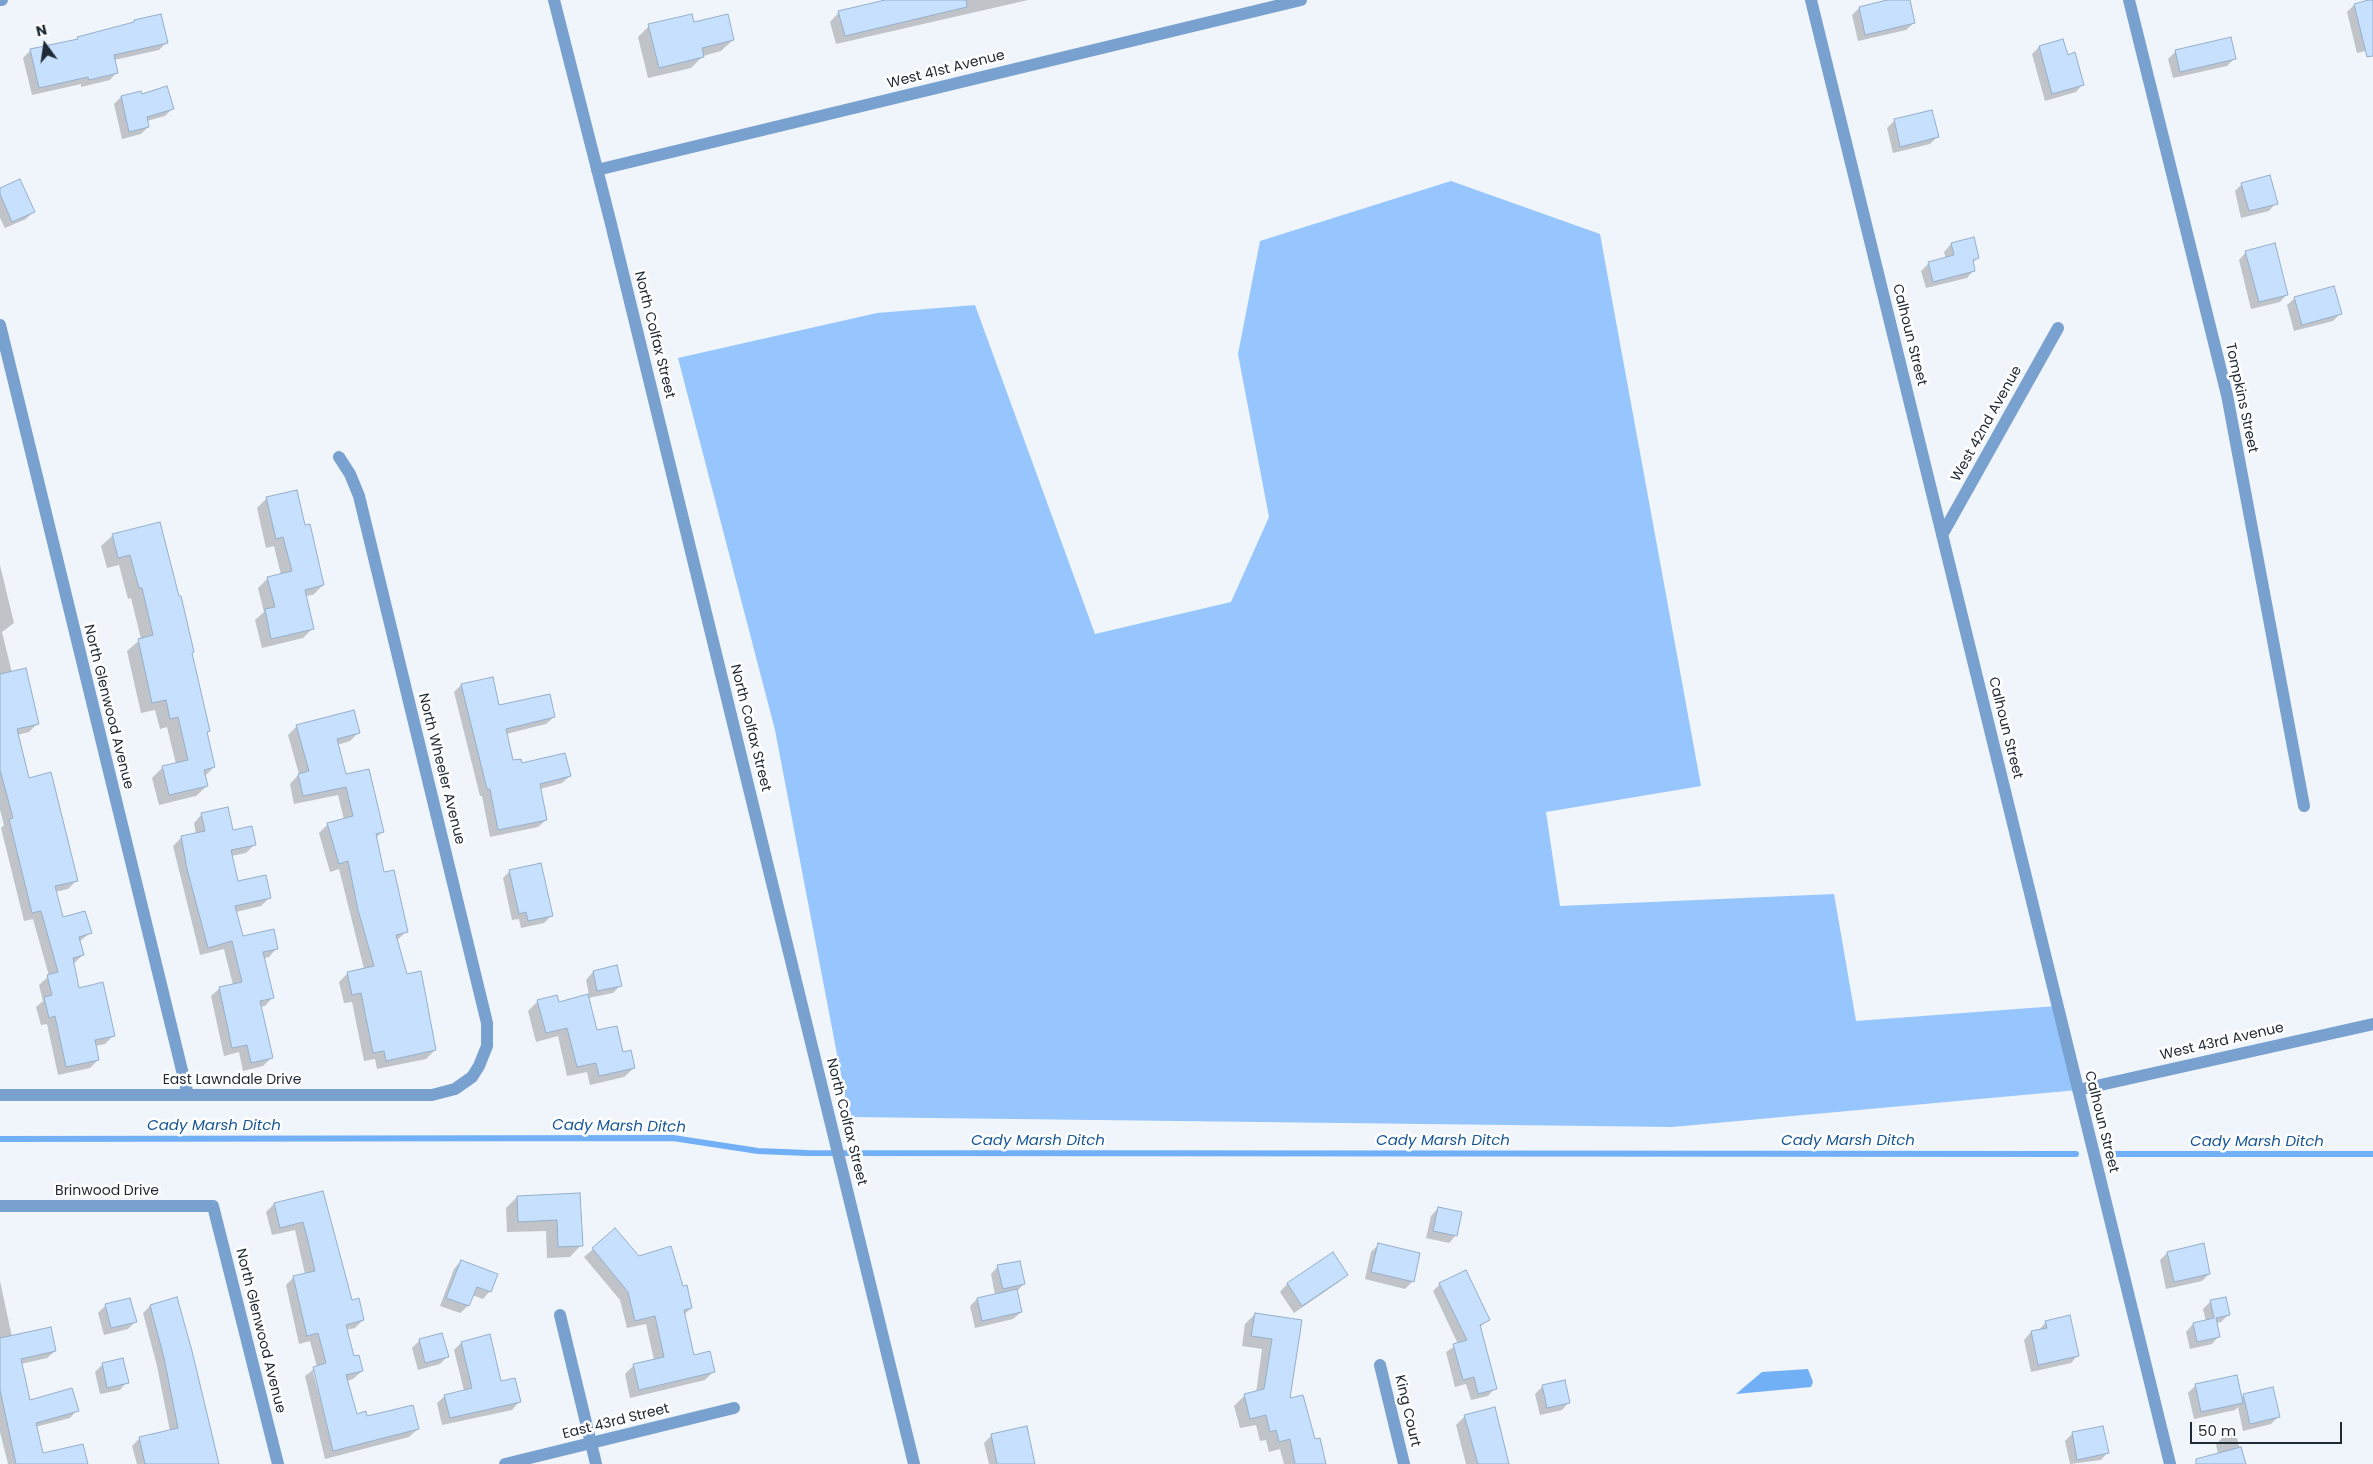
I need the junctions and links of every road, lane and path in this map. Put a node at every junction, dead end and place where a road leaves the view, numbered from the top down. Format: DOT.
graph roads {
  1 [pos="554,0"];
  2 [pos="1301,0"];
  3 [pos="1811,0"];
  4 [pos="2129,0"];
  5 [pos="597,170"];
  6 [pos="0,325"];
  7 [pos="2058,328"];
  8 [pos="339,457"];
  9 [pos="1942,535"];
  10 [pos="2304,806"];
  11 [pos="2373,1024"];
  12 [pos="461,1085"];
  13 [pos="2078,1090"];
  14 [pos="0,1095"];
  15 [pos="188,1095"];
  16 [pos="0,1206"];
  17 [pos="213,1206"];
  18 [pos="560,1314"];
  19 [pos="1380,1364"];
  20 [pos="734,1408"];
  21 [pos="591,1443"];
  22 [pos="278,1464"];
  23 [pos="505,1464"];
  24 [pos="596,1464"];
  25 [pos="914,1464"];
  26 [pos="1404,1464"];
  27 [pos="2170,1464"];
  1 -- 5 [label="street, North Colfax Street"];
  2 -- 5 [label="street, West 41st Avenue"];
  3 -- 9 [label="street, Calhoun Street"];
  4 -- 10 [label="street, Tompkins Street"];
  5 -- 25 [label="street, North Colfax Street"];
  6 -- 15 [label="street, North Glenwood Avenue"];
  7 -- 9 [label="street, West 42nd Avenue"];
  8 -- 12 [label="street, North Wheeler Avenue"];
  9 -- 13 [label="street, Calhoun Street"];
  11 -- 13 [label="street, West 43rd Avenue"];
  12 -- 15 [label="street, East Lawndale Drive"];
  13 -- 27 [label="street, Calhoun Street"];
  14 -- 15 [label="street, East Lawndale Drive"];
  16 -- 17 [label="street, Brinwood Drive"];
  17 -- 22 [label="street, North Glenwood Avenue"];
  18 -- 21 [label="street"];
  19 -- 26 [label="street, King Court"];
  20 -- 21 [label="street, East 43rd Street"];
  21 -- 23 [label="street, East 43rd Street"];
  21 -- 24 [label="street"];
}
